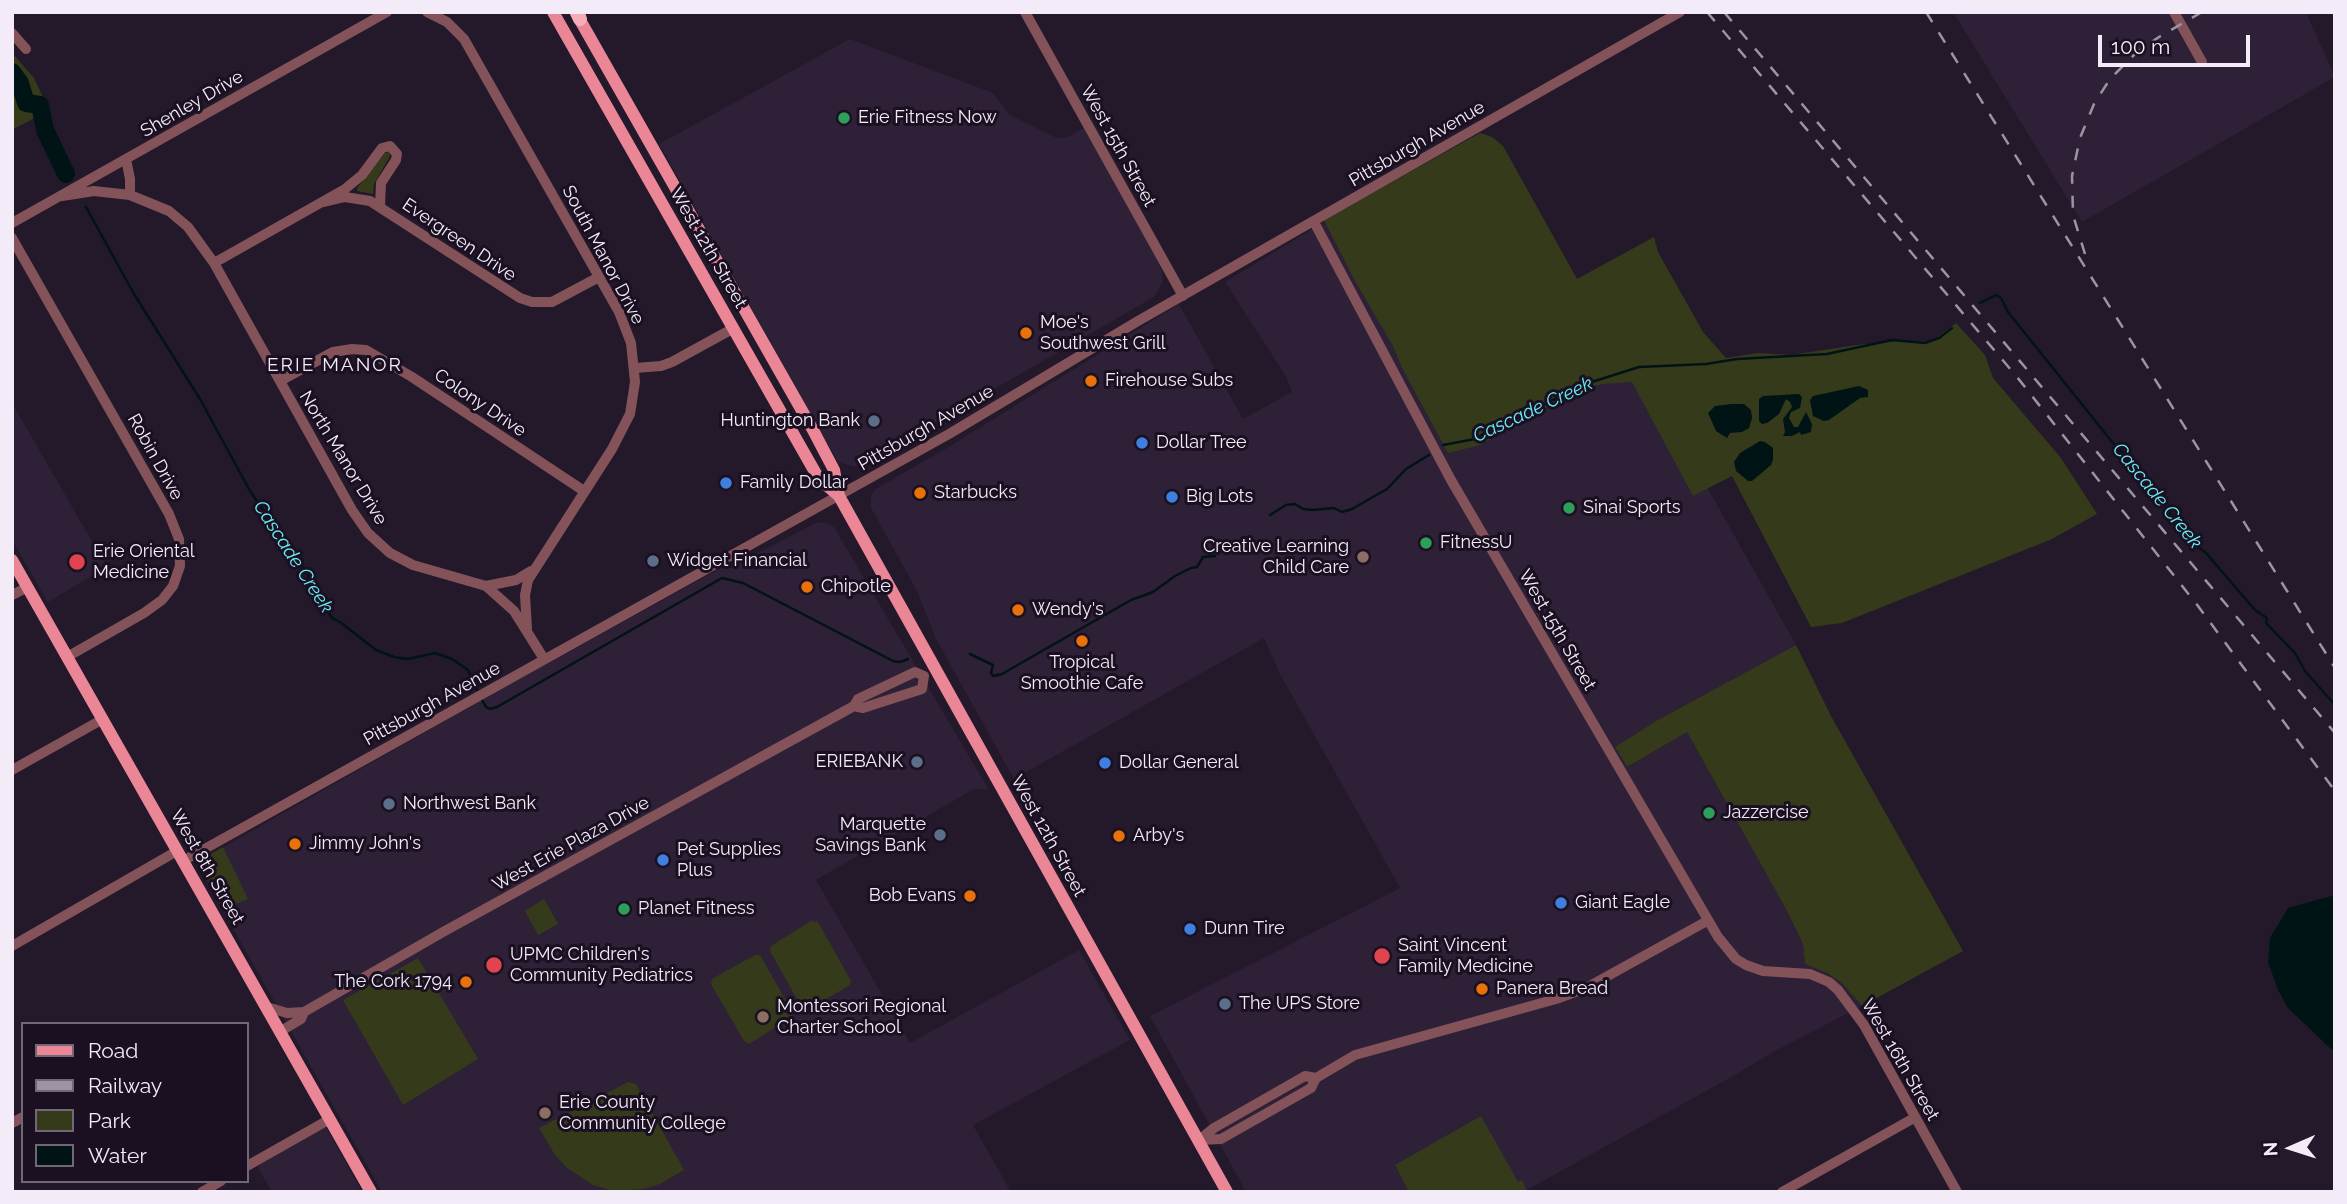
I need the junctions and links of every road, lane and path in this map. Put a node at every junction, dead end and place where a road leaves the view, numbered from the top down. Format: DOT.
graph roads {
  1 [pos="387,12"];
  2 [pos="427,12"];
  3 [pos="553,12"];
  4 [pos="1024,12"];
  5 [pos="1680,12"];
  6 [pos="2175,12"];
  7 [pos="577,14"];
  8 [pos="12,33"];
  9 [pos="26,50"];
  10 [pos="2202,62"];
  11 [pos="126,159"];
  12 [pos="130,195"];
  13 [pos="62,196"];
  14 [pos="324,202"];
  15 [pos="380,206"];
  16 [pos="1314,222"];
  17 [pos="12,223"];
  18 [pos="12,238"];
  19 [pos="214,263"];
  20 [pos="599,277"];
  21 [pos="1183,296"];
  22 [pos="734,328"];
  23 [pos="635,368"];
  24 [pos="280,381"];
  25 [pos="584,491"];
  26 [pos="839,496"];
  27 [pos="12,560"];
  28 [pos="534,568"];
  29 [pos="486,586"];
  30 [pos="28,587"];
  31 [pos="12,595"];
  32 [pos="527,629"];
  33 [pos="67,657"];
  34 [pos="544,659"];
  35 [pos="929,673"];
  36 [pos="854,706"];
  37 [pos="103,719"];
  38 [pos="12,770"];
  39 [pos="180,856"];
  40 [pos="1707,921"];
  41 [pos="12,947"];
  42 [pos="1751,967"];
  43 [pos="267,1007"];
  44 [pos="304,1012"];
  45 [pos="281,1031"];
  46 [pos="1914,1118"];
  47 [pos="330,1119"];
  48 [pos="1199,1140"];
  49 [pos="248,1165"];
  50 [pos="370,1192"];
  51 [pos="1227,1192"];
  52 [pos="1782,1192"];
  53 [pos="1957,1192"];
  1 -- 11 [label="street, Shenley Drive"];
  2 -- 20 [label="street, South Manor Drive"];
  3 -- 22 [label="main road, West 12th Street"];
  4 -- 21 [label="street, West 15th Street"];
  5 -- 16 [label="street, Pittsburgh Avenue"];
  6 -- 10 [label="street"];
  7 -- 26 [label="main road, West 12th Street"];
  8 -- 9 [label="street"];
  11 -- 12 [label="street"];
  11 -- 13 [label="street, Shenley Drive"];
  12 -- 13 [label="street, North Manor Drive"];
  12 -- 19 [label="street, North Manor Drive"];
  13 -- 17 [label="street, Shenley Drive"];
  14 -- 15 [label="street, Evergreen Drive"];
  14 -- 15 [label="street, Evergreen Drive"];
  14 -- 19 [label="street, Evergreen Drive"];
  15 -- 20 [label="street, Evergreen Drive"];
  16 -- 21 [label="street, Pittsburgh Avenue"];
  16 -- 40 [label="street, West 15th Street"];
  18 -- 33 [label="street, Robin Drive"];
  19 -- 24 [label="street, North Manor Drive"];
  20 -- 23 [label="street, South Manor Drive"];
  21 -- 26 [label="street, Pittsburgh Avenue"];
  22 -- 23 [label="street"];
  22 -- 26 [label="main road, West 12th Street"];
  23 -- 25 [label="street, South Manor Drive"];
  24 -- 25 [label="street, Colony Drive"];
  24 -- 29 [label="street, North Manor Drive"];
  25 -- 28 [label="street, South Manor Drive"];
  26 -- 34 [label="street, Pittsburgh Avenue"];
  26 -- 35 [label="main road, West 12th Street"];
  27 -- 30 [label="main road, West 8th Street"];
  28 -- 29 [label="street"];
  28 -- 32 [label="street, South Manor Drive"];
  29 -- 32 [label="street, North Manor Drive"];
  30 -- 31 [label="street"];
  30 -- 33 [label="main road, West 8th Street"];
  32 -- 34 [label="street, North Manor Drive"];
  33 -- 37 [label="main road, West 8th Street"];
  34 -- 39 [label="street, Pittsburgh Avenue"];
  35 -- 36 [label="street, West Erie Plaza Drive"];
  35 -- 36 [label="street, West Erie Plaza Drive"];
  35 -- 48 [label="main road, West 12th Street"];
  36 -- 44 [label="street, West Erie Plaza Drive"];
  37 -- 38 [label="street"];
  37 -- 39 [label="main road, West 8th Street"];
  39 -- 41 [label="street, Pittsburgh Avenue"];
  39 -- 43 [label="main road, West 8th Street"];
  40 -- 42 [label="street, West 15th Street"];
  40 -- 48 [label="street"];
  42 -- 46 [label="street, West 16th Street"];
  43 -- 44 [label="street"];
  43 -- 45 [label="main road, West 8th Street"];
  44 -- 45 [label="street, West Erie Plaza Drive"];
  45 -- 47 [label="main road, West 8th Street"];
  46 -- 52 [label="street"];
  46 -- 53 [label="street, West 16th Street"];
  47 -- 49 [label="street"];
  47 -- 50 [label="main road, West 8th Street"];
  48 -- 51 [label="main road, West 12th Street"];
}
